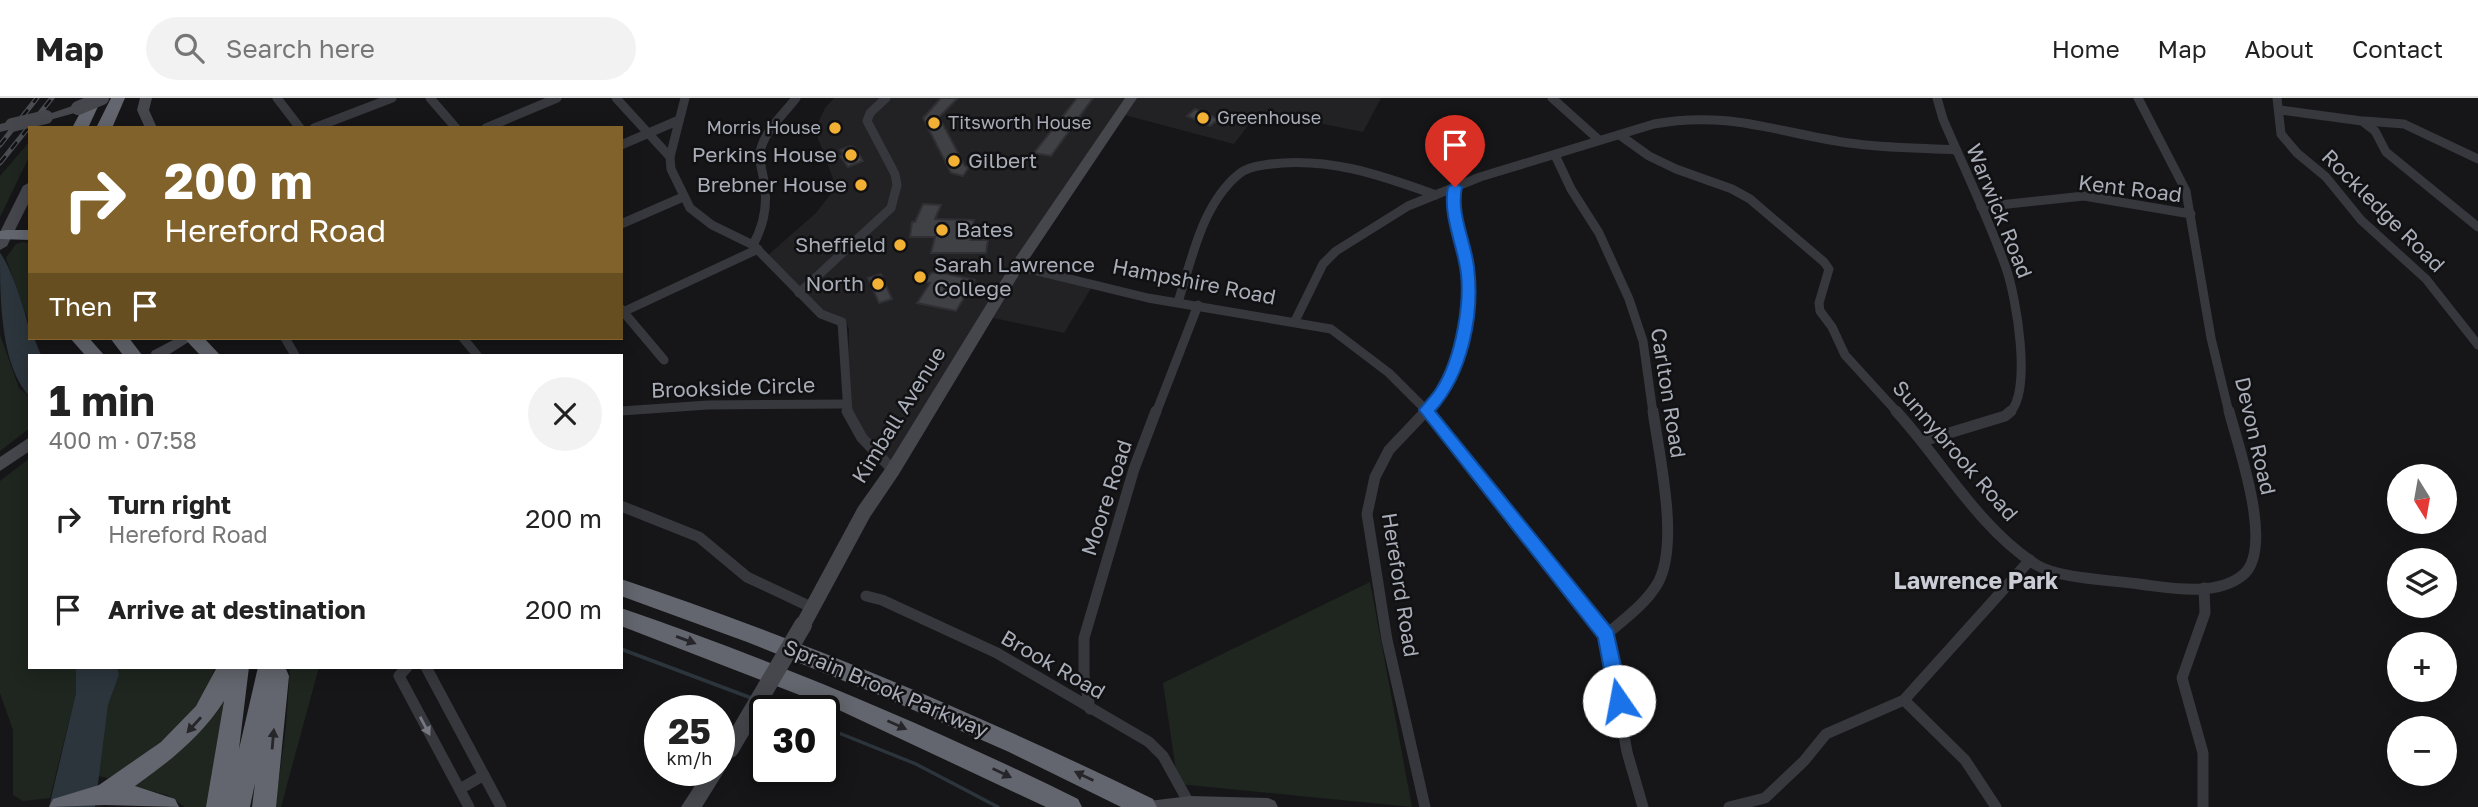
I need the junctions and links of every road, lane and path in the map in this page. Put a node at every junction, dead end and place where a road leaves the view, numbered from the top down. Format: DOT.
graph roads {
  1 [pos="95,98"];
  2 [pos="102,98"];
  3 [pos="118,98"];
  4 [pos="146,98"];
  5 [pos="277,98"];
  6 [pos="392,98"];
  7 [pos="429,98"];
  8 [pos="557,98"];
  9 [pos="616,98"];
  10 [pos="796,98"];
  11 [pos="886,98"];
  12 [pos="1131,98"];
  13 [pos="1552,98"];
  14 [pos="1937,98"];
  15 [pos="2138,98"];
  16 [pos="2277,98"];
  17 [pos="685,99"];
  18 [pos="2280,110"];
  19 [pos="61,114"];
  20 [pos="679,120"];
  21 [pos="2362,121"];
  22 [pos="58,126"];
  23 [pos="81,126"];
  24 [pos="105,126"];
  25 [pos="150,126"];
  26 [pos="298,126"];
  27 [pos="319,126"];
  28 [pos="454,126"];
  29 [pos="491,126"];
  30 [pos="6,127"];
  31 [pos="648,134"];
  32 [pos="1621,136"];
  33 [pos="1599,141"];
  34 [pos="623,144"];
  35 [pos="1956,150"];
  36 [pos="1555,155"];
  37 [pos="670,157"];
  38 [pos="2478,159"];
  39 [pos="1455,187"];
  40 [pos="28,190"];
  41 [pos="1435,195"];
  42 [pos="683,197"];
  43 [pos="1452,201"];
  44 [pos="1981,207"];
  45 [pos="2191,214"];
  46 [pos="623,223"];
  47 [pos="2478,227"];
  48 [pos="28,236"];
  49 [pos="2,242"];
  50 [pos="756,247"];
  51 [pos="1017,266"];
  52 [pos="799,293"];
  53 [pos="1178,302"];
  54 [pos="1198,305"];
  55 [pos="623,311"];
  56 [pos="623,312"];
  57 [pos="1295,321"];
  58 [pos="81,340"];
  59 [pos="121,340"];
  60 [pos="187,340"];
  61 [pos="193,340"];
  62 [pos="465,340"];
  63 [pos="2478,345"];
  64 [pos="96,354"];
  65 [pos="132,354"];
  66 [pos="159,354"];
  67 [pos="210,354"];
  68 [pos="476,354"];
  69 [pos="664,360"];
  70 [pos="845,404"];
  71 [pos="1427,410"];
  72 [pos="623,411"];
  73 [pos="1923,441"];
  74 [pos="28,444"];
  75 [pos="0,465"];
  76 [pos="894,470"];
  77 [pos="623,507"];
  78 [pos="2030,560"];
  79 [pos="623,588"];
  80 [pos="2204,588"];
  81 [pos="866,596"];
  82 [pos="813,608"];
  83 [pos="623,618"];
  84 [pos="1595,620"];
  85 [pos="1622,622"];
  86 [pos="1606,635"];
  87 [pos="227,669"];
  88 [pos="238,669"];
  89 [pos="269,669"];
  90 [pos="278,669"];
  91 [pos="405,669"];
  92 [pos="427,669"];
  93 [pos="1904,700"];
  94 [pos="1090,709"];
  95 [pos="735,739"];
  96 [pos="484,775"];
  97 [pos="705,786"];
  98 [pos="460,789"];
  99 [pos="105,794"];
  100 [pos="1186,805"];
  101 [pos="61,807"];
  102 [pos="167,807"];
  103 [pos="218,807"];
  104 [pos="238,807"];
  105 [pos="264,807"];
  106 [pos="470,807"];
  107 [pos="501,807"];
  108 [pos="691,807"];
  109 [pos="1070,807"];
  110 [pos="1144,807"];
  111 [pos="1156,807"];
  112 [pos="1268,807"];
  113 [pos="1425,807"];
  114 [pos="1643,807"];
  115 [pos="1729,807"];
  116 [pos="1996,807"];
  117 [pos="2203,807"];
  1 -- 23 [label="highway"];
  2 -- 19 [label="street, bridge"];
  3 -- 24 [label="highway"];
  4 -- 25 [label="street"];
  5 -- 26 [label="street"];
  6 -- 27 [label="street"];
  7 -- 28 [label="street"];
  8 -- 29 [label="street"];
  9 -- 31 [label="street"];
  10 -- 50 [label="street"];
  11 -- 52 [label="street"];
  12 -- 51 [label="street, Kimball Avenue"];
  13 -- 33 [label="street"];
  14 -- 35 [label="street, Warwick Road"];
  15 -- 45 [label="street, Devon Road"];
  16 -- 18 [label="street, Rockledge Road"];
  17 -- 20 [label="street"];
  18 -- 21 [label="street"];
  18 -- 63 [label="street, Rockledge Road"];
  19 -- 22 [label="street"];
  19 -- 30 [label="street, bridge"];
  20 -- 31 [label="street"];
  20 -- 37 [label="street"];
  21 -- 38 [label="street"];
  21 -- 47 [label="street"];
  31 -- 34 [label="street"];
  31 -- 37 [label="street"];
  32 -- 33 [label="street, Hampshire Road"];
  32 -- 35 [label="street, Hampshire Road"];
  32 -- 73 [label="street, Sunnybrook Road"];
  33 -- 36 [label="street, Hampshire Road"];
  35 -- 44 [label="street, Warwick Road"];
  36 -- 39 [label="street, Hampshire Road"];
  36 -- 85 [label="street, Carlton Road"];
  37 -- 42 [label="street"];
  39 -- 41 [label="street, Hampshire Road"];
  39 -- 43 [label="street, Hereford Road"];
  40 -- 49 [label="street"];
  41 -- 43 [label="street"];
  41 -- 53 [label="street"];
  41 -- 57 [label="street, Hampshire Road"];
  42 -- 46 [label="street"];
  42 -- 50 [label="street"];
  43 -- 71 [label="street, Hereford Road"];
  44 -- 45 [label="street, Kent Road"];
  44 -- 73 [label="street, Warwick Road"];
  45 -- 80 [label="street, Devon Road"];
  48 -- 49 [label="highway"];
  50 -- 52 [label="street"];
  50 -- 55 [label="street"];
  51 -- 53 [label="street, Hampshire Road"];
  51 -- 76 [label="street, Kimball Avenue"];
  52 -- 70 [label="street"];
  53 -- 54 [label="street, Hampshire Road"];
  54 -- 57 [label="street, Hampshire Road"];
  54 -- 94 [label="street, Moore Road"];
  56 -- 69 [label="street"];
  57 -- 71 [label="street"];
  58 -- 64 [label="highway"];
  59 -- 65 [label="highway"];
  60 -- 66 [label="street"];
  61 -- 67 [label="highway"];
  62 -- 68 [label="street"];
  70 -- 72 [label="street, Brookside Circle"];
  70 -- 76 [label="street"];
  71 -- 84 [label="street"];
  71 -- 113 [label="street, Hereford Road"];
  73 -- 78 [label="street, Sunnybrook Road"];
  74 -- 75 [label="street"];
  76 -- 82 [label="street, Kimball Avenue"];
  77 -- 82 [label="street"];
  78 -- 80 [label="street, Devon Road"];
  78 -- 93 [label="street"];
  110 -- 79 [label="highway, Sprain Brook Parkway, one-way"];
  80 -- 117 [label="street"];
  81 -- 94 [label="street, Brook Road"];
  82 -- 95 [label="street, Kimball Avenue, bridge"];
  83 -- 109 [label="highway, Sprain Brook Parkway, one-way"];
  84 -- 85 [label="street"];
  84 -- 86 [label="street"];
  85 -- 86 [label="street, Carlton Road"];
  86 -- 114 [label="street"];
  87 -- 99 [label="highway, one-way"];
  88 -- 103 [label="highway"];
  89 -- 104 [label="highway"];
  105 -- 90 [label="highway, one-way"];
  91 -- 98 [label="street, one-way"];
  92 -- 96 [label="street"];
  93 -- 115 [label="street"];
  93 -- 116 [label="street"];
  94 -- 100 [label="street, Brook Road"];
  96 -- 98 [label="street"];
  96 -- 107 [label="street"];
  97 -- 108 [label="street"];
  98 -- 106 [label="street"];
  99 -- 101 [label="highway"];
  99 -- 102 [label="highway"];
  100 -- 111 [label="street"];
  100 -- 112 [label="street"];
}
